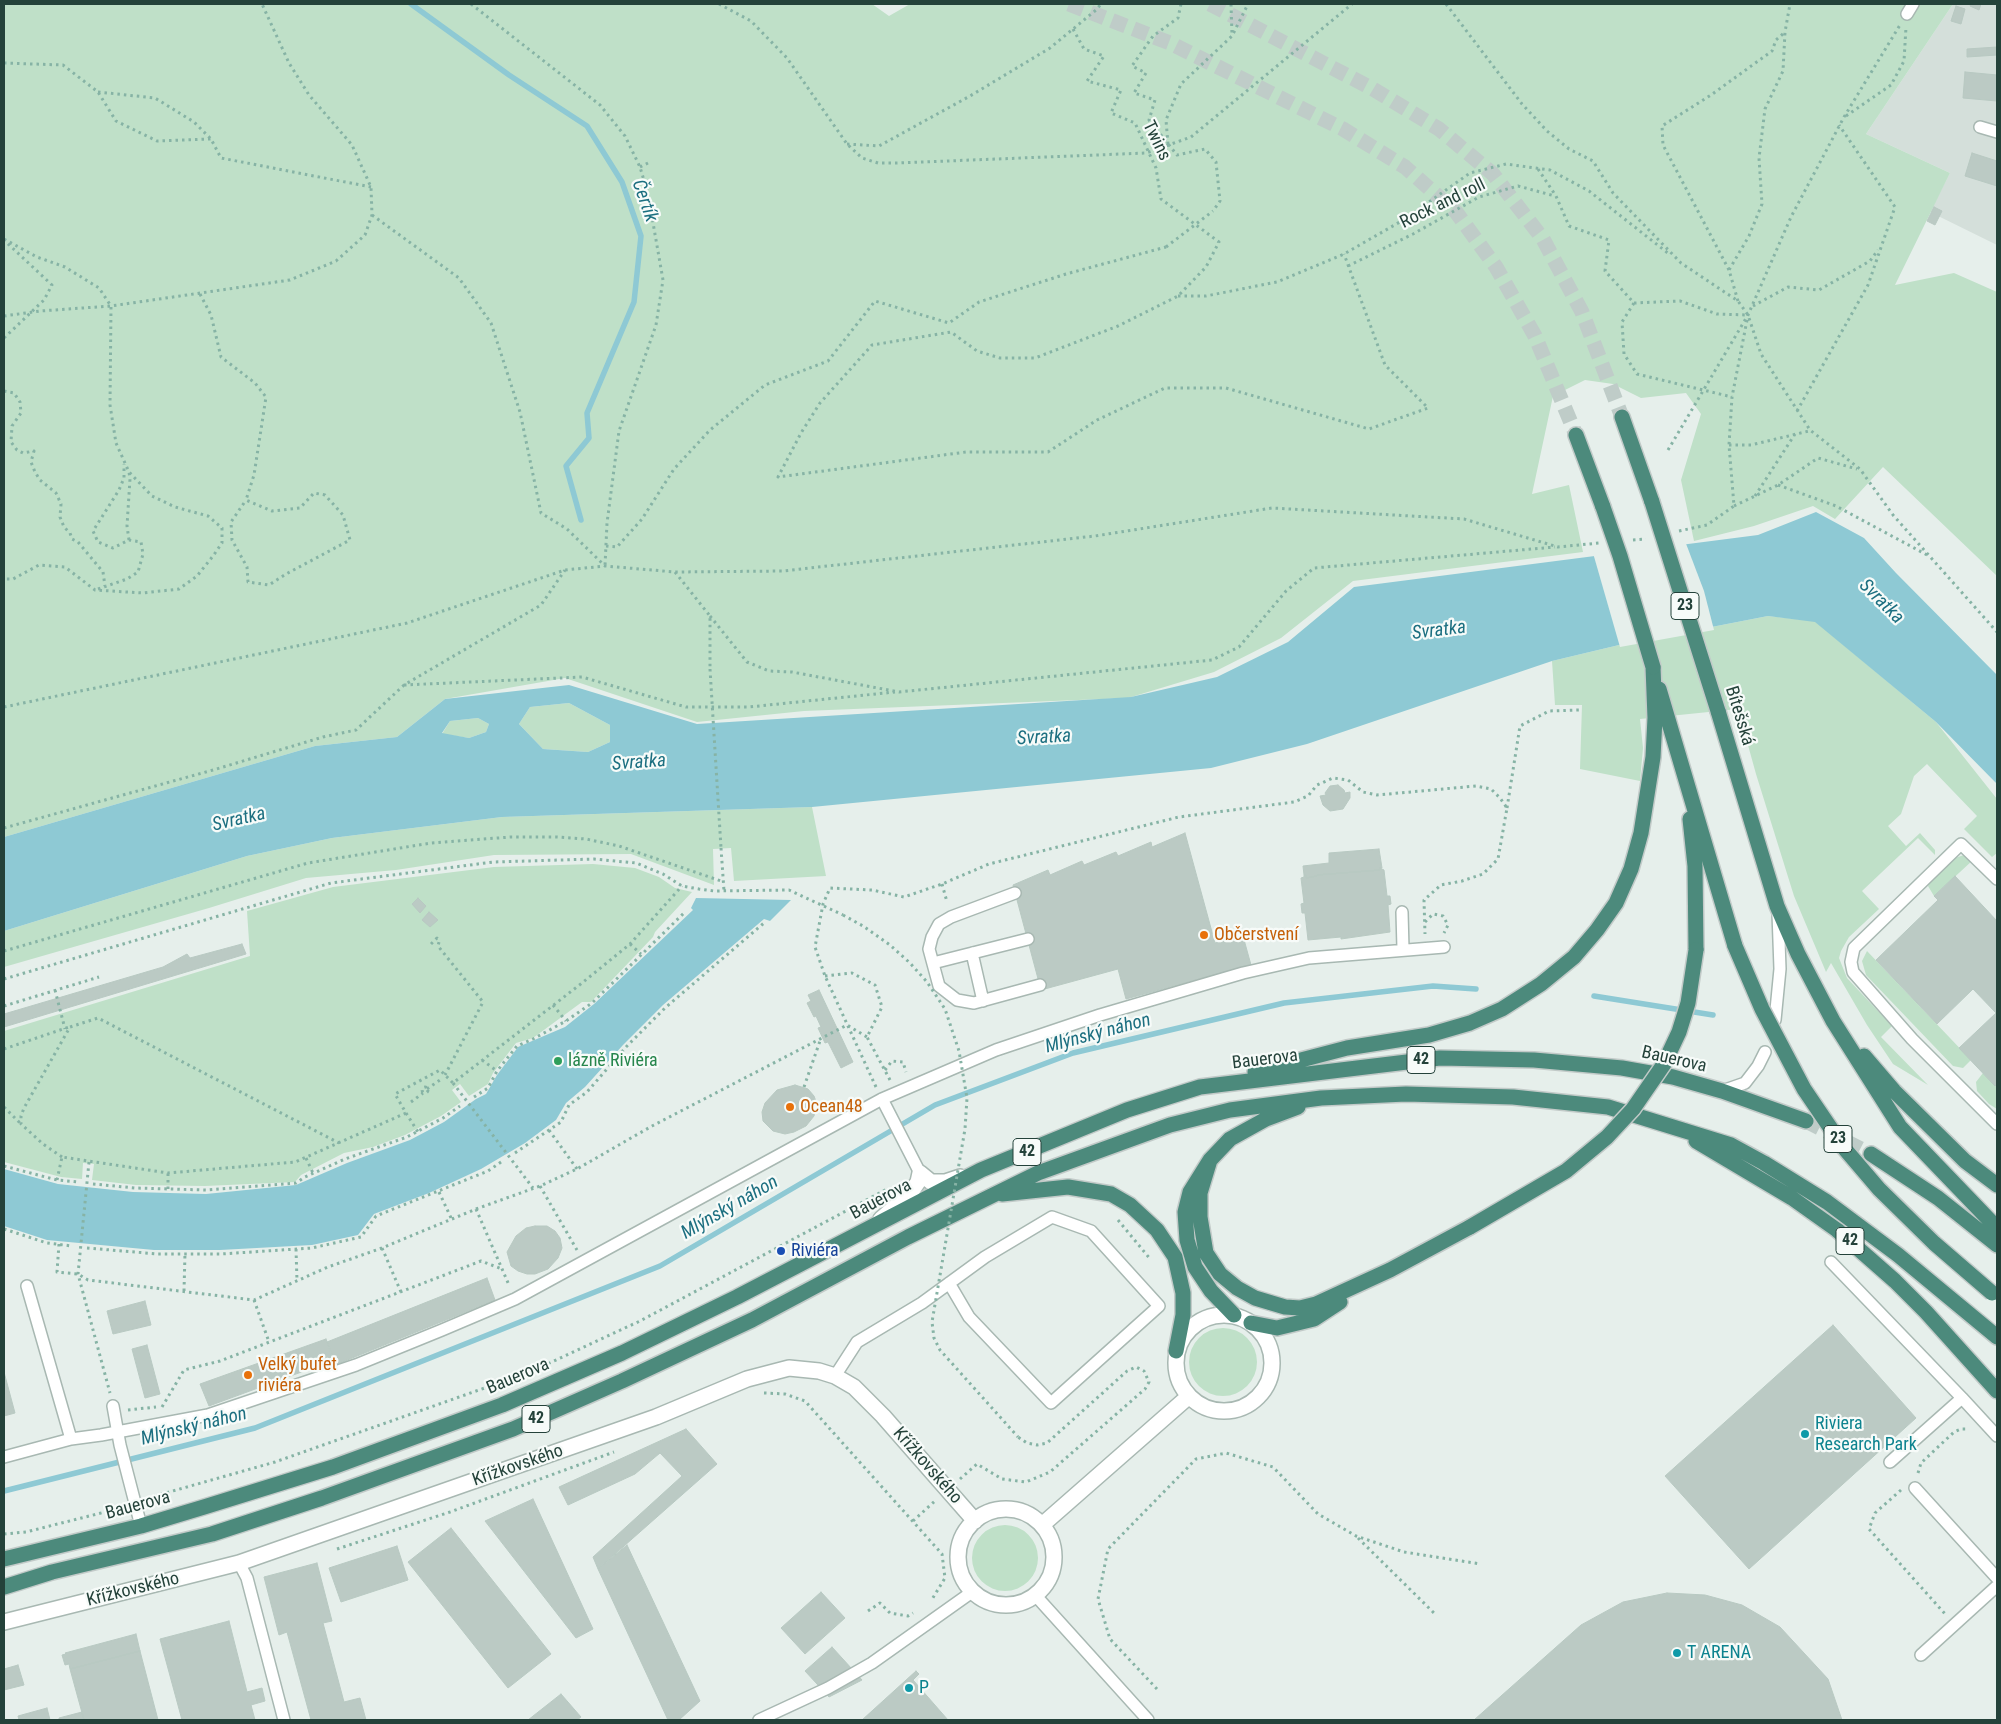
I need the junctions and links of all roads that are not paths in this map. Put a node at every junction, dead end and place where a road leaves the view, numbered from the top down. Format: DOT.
graph roads {
  1 [pos="1980,127"];
  2 [pos="1997,132"];
  3 [pos="1622,417"];
  4 [pos="1576,435"];
  5 [pos="1661,717"];
  6 [pos="1685,775"];
  7 [pos="1997,879"];
  8 [pos="1015,893"];
  9 [pos="1777,906"];
  10 [pos="1402,912"];
  11 [pos="1028,939"];
  12 [pos="1444,947"];
  13 [pos="1403,949"];
  14 [pos="972,953"];
  15 [pos="933,963"];
  16 [pos="1040,985"];
  17 [pos="983,1000"];
  18 [pos="1775,1020"];
  19 [pos="1833,1021"];
  20 [pos="1765,1052"];
  21 [pos="1200,1087"];
  22 [pos="1722,1091"];
  23 [pos="1321,1098"];
  24 [pos="882,1099"];
  25 [pos="1806,1122"];
  26 [pos="1997,1124"];
  27 [pos="1674,1127"];
  28 [pos="1871,1154"];
  29 [pos="1210,1160"];
  30 [pos="981,1170"];
  31 [pos="920,1173"];
  32 [pos="1997,1185"];
  33 [pos="991,1195"];
  34 [pos="872,1226"];
  35 [pos="1997,1228"];
  36 [pos="1997,1245"];
  37 [pos="1830,1262"];
  38 [pos="1390,1270"];
  39 [pos="949,1283"];
  40 [pos="27,1286"];
  41 [pos="1994,1295"];
  42 [pos="1234,1315"];
  43 [pos="1251,1323"];
  44 [pos="1997,1338"];
  45 [pos="1176,1350"];
  46 [pos="834,1376"];
  47 [pos="1997,1391"];
  48 [pos="1188,1397"];
  49 [pos="1962,1398"];
  50 [pos="114,1409"];
  51 [pos="118,1431"];
  52 [pos="1997,1436"];
  53 [pos="71,1439"];
  54 [pos="4,1457"];
  55 [pos="1890,1462"];
  56 [pos="1909,1488"];
  57 [pos="975,1521"];
  58 [pos="1042,1525"];
  59 [pos="141,1526"];
  60 [pos="4,1559"];
  61 [pos="239,1563"];
  62 [pos="1997,1578"];
  63 [pos="4,1586"];
  64 [pos="1997,1586"];
  65 [pos="972,1592"];
  66 [pos="1036,1596"];
  67 [pos="4,1622"];
  68 [pos="1921,1655"];
  69 [pos="284,1720"];
  70 [pos="759,1720"];
  71 [pos="1148,1720"];
  1 -- 2 [label="lane"];
  3 -- 9 [label="highway, Bítešská / 23, bridge"];
  4 -- 5 [label="highway, bridge"];
  5 -- 6 [label="highway, 23"];
  5 -- 21 [label="highway"];
  6 -- 38 [label="highway, bridge"];
  6 -- 41 [label="highway, 23, bridge"];
  7 -- 26 [label="lane"];
  8 -- 15 [label="lane"];
  9 -- 18 [label="lane"];
  9 -- 19 [label="highway, Bítešská / 23"];
  10 -- 13 [label="lane"];
  11 -- 14 [label="lane"];
  12 -- 13 [label="lane"];
  13 -- 24 [label="lane"];
  14 -- 15 [label="lane"];
  14 -- 17 [label="lane"];
  15 -- 17 [label="lane"];
  16 -- 17 [label="lane"];
  19 -- 32 [label="highway"];
  19 -- 35 [label="highway, 23"];
  20 -- 22 [label="lane"];
  21 -- 22 [label="highway, Bauerova / 42"];
  21 -- 30 [label="highway, Bauerova / 42"];
  22 -- 25 [label="highway, Bauerova / 42"];
  23 -- 27 [label="highway, 42"];
  23 -- 29 [label="highway"];
  23 -- 33 [label="highway, 42"];
  24 -- 31 [label="lane"];
  24 -- 51 [label="lane"];
  27 -- 44 [label="highway, 42"];
  27 -- 47 [label="highway, 42"];
  28 -- 36 [label="highway"];
  29 -- 38 [label="highway"];
  29 -- 42 [label="highway"];
  30 -- 31 [label="street"];
  30 -- 34 [label="highway, Bauerova / 42"];
  31 -- 34 [label="street"];
  33 -- 45 [label="highway"];
  33 -- 63 [label="highway, 42"];
  34 -- 59 [label="highway, Bauerova / 42"];
  37 -- 49 [label="lane"];
  38 -- 43 [label="highway"];
  39 -- 39 [label="lane"];
  39 -- 46 [label="lane"];
  40 -- 53 [label="lane"];
  42 -- 43 [label="street"];
  42 -- 45 [label="street"];
  43 -- 48 [label="street"];
  45 -- 48 [label="street"];
  46 -- 57 [label="street, Křížkovského"];
  46 -- 61 [label="street, Křížkovského"];
  48 -- 58 [label="street"];
  49 -- 52 [label="lane"];
  49 -- 55 [label="lane"];
  50 -- 51 [label="lane"];
  51 -- 53 [label="lane"];
  51 -- 59 [label="lane"];
  53 -- 54 [label="lane"];
  56 -- 62 [label="lane"];
  57 -- 58 [label="street"];
  57 -- 65 [label="street"];
  58 -- 66 [label="street"];
  59 -- 60 [label="highway, Bauerova / 42"];
  61 -- 67 [label="street, Křížkovského"];
  61 -- 69 [label="lane"];
  64 -- 68 [label="lane"];
  65 -- 66 [label="street"];
  65 -- 70 [label="lane"];
  66 -- 71 [label="lane"];
}
